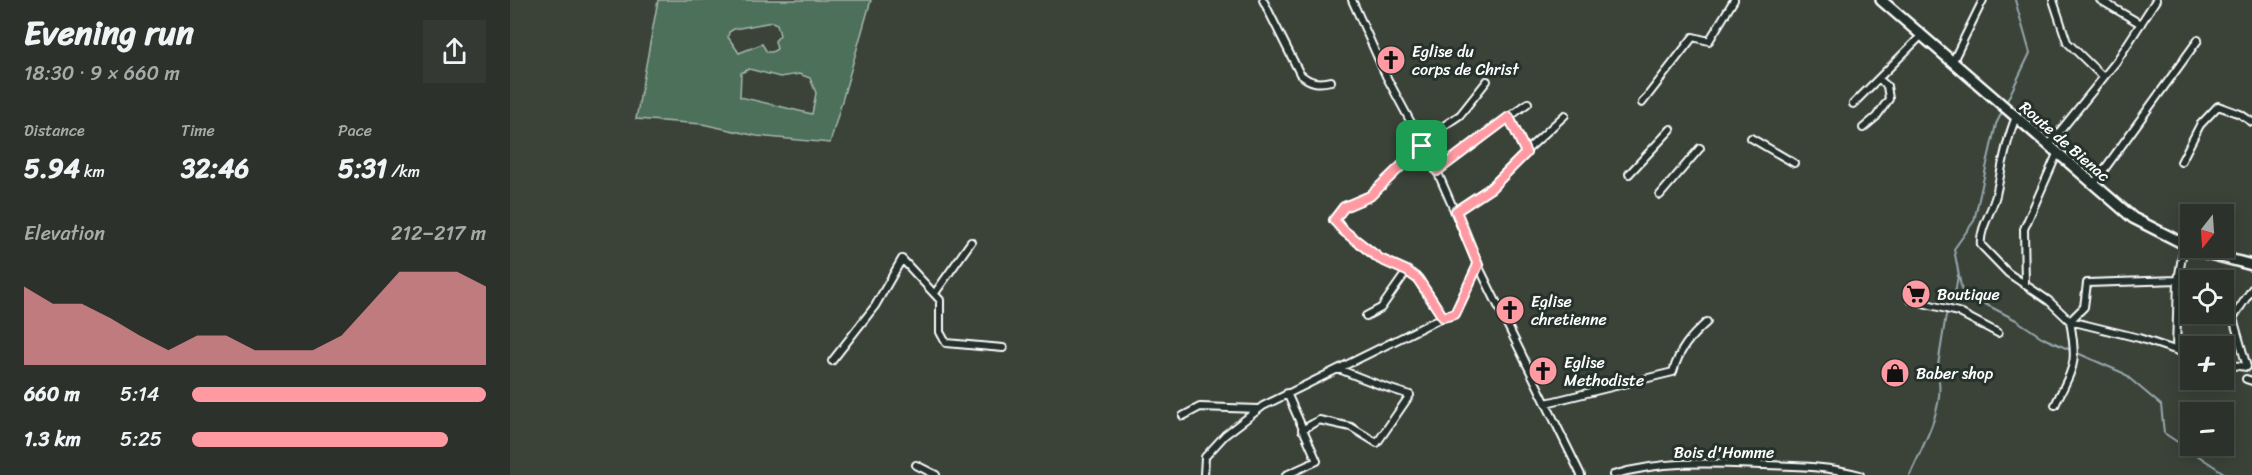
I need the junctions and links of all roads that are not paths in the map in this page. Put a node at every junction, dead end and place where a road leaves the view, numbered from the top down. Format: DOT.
graph roads {
  1 [pos="1263,0"];
  2 [pos="1352,0"];
  3 [pos="1734,0"];
  4 [pos="1881,0"];
  5 [pos="1983,0"];
  6 [pos="2053,0"];
  7 [pos="2100,0"];
  8 [pos="2156,0"];
  9 [pos="2140,24"];
  10 [pos="1921,36"];
  11 [pos="2198,40"];
  12 [pos="1952,63"];
  13 [pos="2103,77"];
  14 [pos="1880,80"];
  15 [pos="1331,81"];
  16 [pos="1487,81"];
  17 [pos="1642,103"];
  18 [pos="1528,104"];
  19 [pos="1853,104"];
  20 [pos="1565,115"];
  21 [pos="2013,115"];
  22 [pos="1509,117"];
  23 [pos="2252,122"];
  24 [pos="1863,128"];
  25 [pos="1671,129"];
  26 [pos="1750,138"];
  27 [pos="1421,144"];
  28 [pos="2048,146"];
  29 [pos="1700,148"];
  30 [pos="1527,150"];
  31 [pos="2057,154"];
  32 [pos="2181,162"];
  33 [pos="1794,163"];
  34 [pos="1437,171"];
  35 [pos="1629,174"];
  36 [pos="2093,185"];
  37 [pos="1660,195"];
  38 [pos="1456,211"];
  39 [pos="971,242"];
  40 [pos="2180,243"];
  41 [pos="2182,258"];
  42 [pos="2217,258"];
  43 [pos="1478,265"];
  44 [pos="2252,265"];
  45 [pos="1407,271"];
  46 [pos="2178,280"];
  47 [pos="2025,284"];
  48 [pos="2252,289"];
  49 [pos="935,293"];
  50 [pos="1911,300"];
  51 [pos="1366,316"];
  52 [pos="1443,317"];
  53 [pos="2070,321"];
  54 [pos="1707,322"];
  55 [pos="1998,333"];
  56 [pos="1003,348"];
  57 [pos="2176,350"];
  58 [pos="2180,351"];
  59 [pos="832,362"];
  60 [pos="2234,365"];
  61 [pos="1339,369"];
  62 [pos="1287,393"];
  63 [pos="1546,403"];
  64 [pos="2055,405"];
  65 [pos="1258,410"];
  66 [pos="1183,416"];
  67 [pos="1302,429"];
  68 [pos="916,465"];
  69 [pos="1666,466"];
  70 [pos="936,475"];
  71 [pos="1204,475"];
  72 [pos="1286,475"];
  73 [pos="1581,475"];
  74 [pos="1613,475"];
  75 [pos="1665,475"];
  76 [pos="1860,475"];
  1 -- 15 [label="street"];
  2 -- 27 [label="street"];
  3 -- 17 [label="street"];
  4 -- 10 [label="main road, Route de Bienac"];
  5 -- 12 [label="street"];
  6 -- 13 [label="street"];
  7 -- 9 [label="street"];
  8 -- 9 [label="street"];
  9 -- 13 [label="street"];
  10 -- 12 [label="main road, Route de Bienac"];
  10 -- 14 [label="street"];
  11 -- 36 [label="street"];
  12 -- 21 [label="main road, Route de Bienac"];
  13 -- 28 [label="street"];
  14 -- 19 [label="street"];
  14 -- 24 [label="street"];
  16 -- 27 [label="street"];
  18 -- 22 [label="street"];
  20 -- 30 [label="street"];
  21 -- 28 [label="main road, Route de Bienac"];
  21 -- 47 [label="street"];
  22 -- 30 [label="street"];
  22 -- 34 [label="street"];
  23 -- 32 [label="street"];
  25 -- 35 [label="street"];
  26 -- 33 [label="street"];
  27 -- 34 [label="street"];
  27 -- 45 [label="street"];
  28 -- 31 [label="main road, Route de Bienac"];
  29 -- 37 [label="street"];
  30 -- 38 [label="street"];
  31 -- 36 [label="main road, Route de Bienac"];
  31 -- 47 [label="street"];
  34 -- 38 [label="street"];
  36 -- 40 [label="main road, Route de Bienac"];
  38 -- 43 [label="street"];
  39 -- 49 [label="street"];
  41 -- 46 [label="street"];
  42 -- 44 [label="main road, Route de Bienac"];
  43 -- 52 [label="street"];
  43 -- 63 [label="street"];
  45 -- 51 [label="street"];
  45 -- 52 [label="street"];
  46 -- 53 [label="street"];
  46 -- 57 [label="street"];
  47 -- 53 [label="street"];
  48 -- 60 [label="street"];
  49 -- 56 [label="street"];
  49 -- 59 [label="street"];
  50 -- 55 [label="street"];
  52 -- 61 [label="street"];
  53 -- 57 [label="street"];
  53 -- 64 [label="street"];
  54 -- 63 [label="street"];
  57 -- 58 [label="street"];
  61 -- 62 [label="street"];
  61 -- 67 [label="street"];
  62 -- 65 [label="street"];
  62 -- 67 [label="street"];
  63 -- 73 [label="street"];
  65 -- 66 [label="street"];
  65 -- 71 [label="street"];
  67 -- 72 [label="street"];
  68 -- 70 [label="street"];
  69 -- 74 [label="street, Bois d'Homme"];
  69 -- 75 [label="street"];
  69 -- 76 [label="street, Bois d'Homme"];
}
